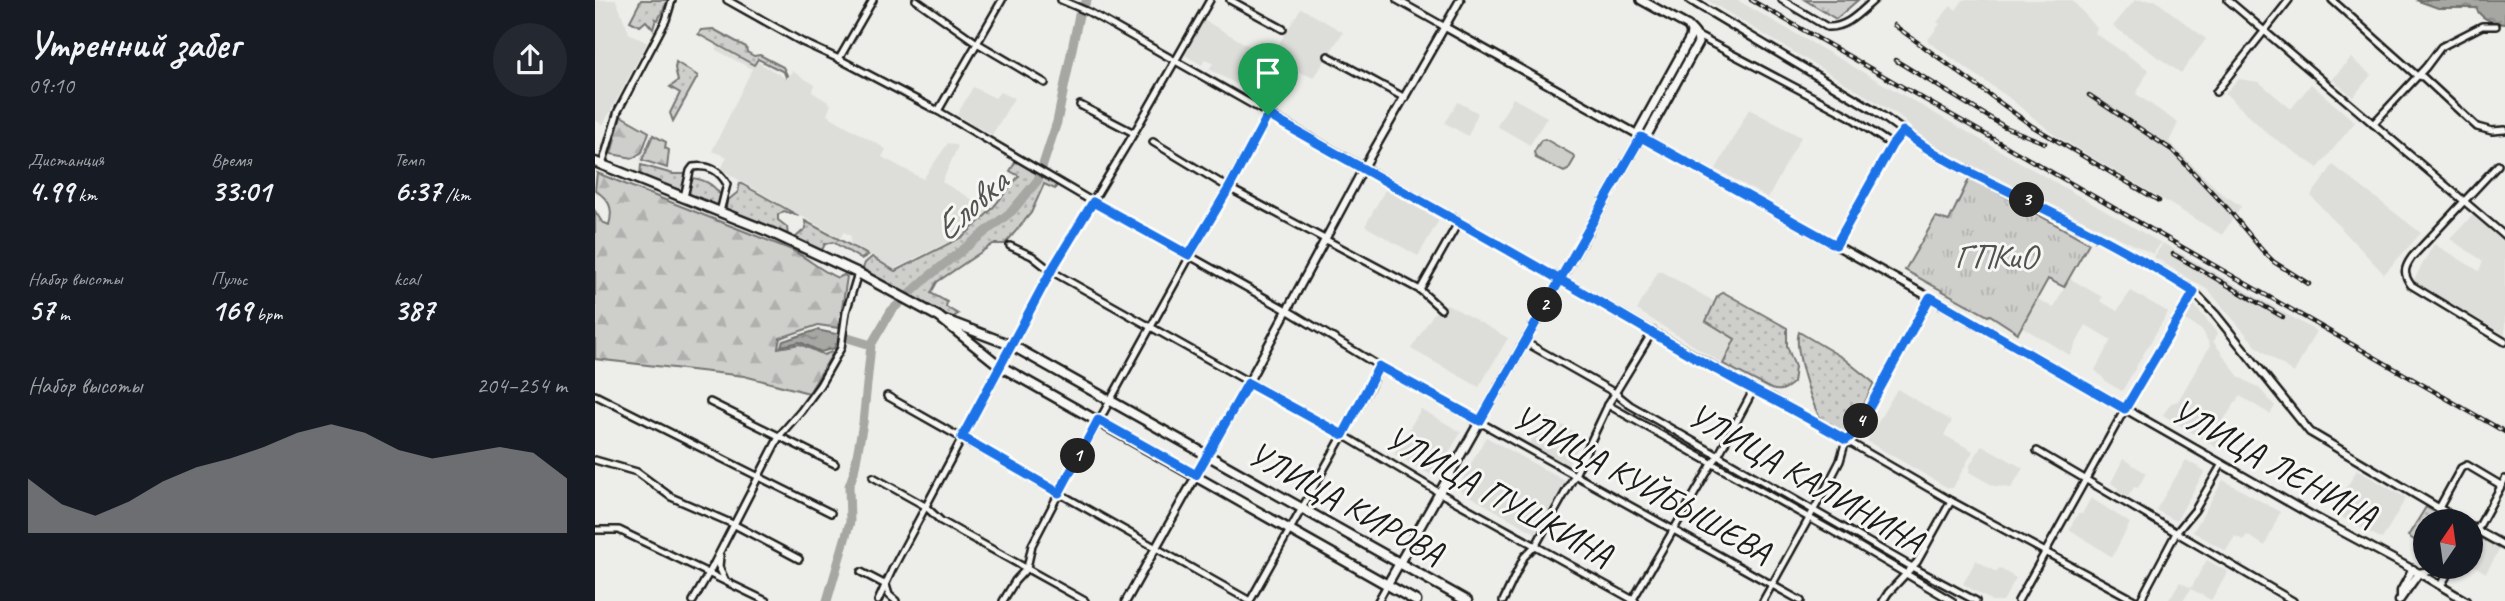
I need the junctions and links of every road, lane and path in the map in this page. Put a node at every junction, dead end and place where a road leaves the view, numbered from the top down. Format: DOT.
graph roads {
  1 [pos="672,0"];
  2 [pos="727,0"];
  3 [pos="873,0"];
  4 [pos="916,0"];
  5 [pos="1002,0"];
  6 [pos="1061,0"];
  7 [pos="1210,0"];
  8 [pos="1230,0"];
  9 [pos="1397,0"];
  10 [pos="1460,0"];
  11 [pos="1641,0"];
  12 [pos="1691,0"];
  13 [pos="1782,0"];
  14 [pos="1874,0"];
  15 [pos="2228,0"];
  16 [pos="2289,0"];
  17 [pos="2332,0"];
  18 [pos="1688,26"];
  19 [pos="2496,26"];
  20 [pos="1445,27"];
  21 [pos="1283,29"];
  22 [pos="2263,30"];
  23 [pos="1696,35"];
  24 [pos="977,43"];
  25 [pos="1328,56"];
  26 [pos="839,59"];
  27 [pos="1175,61"];
  28 [pos="2418,75"];
  29 [pos="1045,83"];
  30 [pos="2217,92"];
  31 [pos="1405,99"];
  32 [pos="1080,105"];
  33 [pos="938,111"];
  34 [pos="1268,115"];
  35 [pos="2373,124"];
  36 [pos="2504,129"];
  37 [pos="1903,131"];
  38 [pos="1135,133"];
  39 [pos="1641,137"];
  40 [pos="1153,142"];
  41 [pos="1892,145"];
  42 [pos="599,164"];
  43 [pos="2498,165"];
  44 [pos="1363,170"];
  45 [pos="1229,188"];
  46 [pos="684,197"];
  47 [pos="1093,202"];
  48 [pos="2465,202"];
  49 [pos="720,212"];
  50 [pos="1458,223"];
  51 [pos="2505,236"];
  52 [pos="1326,238"];
  53 [pos="1836,245"];
  54 [pos="1010,246"];
  55 [pos="1189,255"];
  56 [pos="1051,271"];
  57 [pos="858,273"];
  58 [pos="1560,280"];
  59 [pos="1420,290"];
  60 [pos="2194,292"];
  61 [pos="1930,297"];
  62 [pos="1441,309"];
  63 [pos="1288,311"];
  64 [pos="939,317"];
  65 [pos="1150,327"];
  66 [pos="1653,331"];
  67 [pos="1525,342"];
  68 [pos="2505,342"];
  69 [pos="1011,345"];
  70 [pos="1000,366"];
  71 [pos="1379,366"];
  72 [pos="1248,383"];
  73 [pos="1754,389"];
  74 [pos="1615,393"];
  75 [pos="595,395"];
  76 [pos="887,396"];
  77 [pos="1109,399"];
  78 [pos="710,402"];
  79 [pos="1608,405"];
  80 [pos="2125,409"];
  81 [pos="1098,420"];
  82 [pos="1480,421"];
  83 [pos="779,435"];
  84 [pos="1343,435"];
  85 [pos="962,437"];
  86 [pos="1846,440"];
  87 [pos="2037,452"];
  88 [pos="1208,455"];
  89 [pos="1718,456"];
  90 [pos="595,460"];
  91 [pos="835,464"];
  92 [pos="1712,464"];
  93 [pos="2222,464"];
  94 [pos="1196,475"];
  95 [pos="1575,475"];
  96 [pos="757,477"];
  97 [pos="873,477"];
  98 [pos="2505,479"];
  99 [pos="2086,480"];
  100 [pos="2500,487"];
  101 [pos="1059,493"];
  102 [pos="1440,493"];
  103 [pos="1951,501"];
  104 [pos="925,506"];
  105 [pos="1303,508"];
  106 [pos="2439,508"];
  107 [pos="1814,510"];
  108 [pos="831,513"];
  109 [pos="2483,514"];
  110 [pos="1808,518"];
  111 [pos="733,524"];
  112 [pos="595,530"];
  113 [pos="1291,530"];
  114 [pos="1674,531"];
  115 [pos="2483,533"];
  116 [pos="2176,534"];
  117 [pos="1536,545"];
  118 [pos="2505,546"];
  119 [pos="1156,547"];
  120 [pos="721,550"];
  121 [pos="2045,552"];
  122 [pos="799,558"];
  123 [pos="1399,562"];
  124 [pos="1912,567"];
  125 [pos="1027,568"];
  126 [pos="2413,569"];
  127 [pos="861,572"];
  128 [pos="709,573"];
  129 [pos="1907,575"];
  130 [pos="2413,576"];
  131 [pos="2430,579"];
  132 [pos="2444,579"];
  133 [pos="728,583"];
  134 [pos="1773,584"];
  135 [pos="886,585"];
  136 [pos="1387,585"];
  137 [pos="2441,585"];
  138 [pos="2400,599"];
  139 [pos="693,601"];
  140 [pos="766,601"];
  141 [pos="878,601"];
  142 [pos="896,601"];
  143 [pos="1003,601"];
  144 [pos="1085,601"];
  145 [pos="1126,601"];
  146 [pos="1250,601"];
  147 [pos="1378,601"];
  148 [pos="1416,601"];
  149 [pos="1467,601"];
  150 [pos="1503,601"];
  151 [pos="1634,601"];
  152 [pos="1763,601"];
  153 [pos="1801,601"];
  154 [pos="1883,601"];
  155 [pos="1952,601"];
  156 [pos="1976,601"];
  157 [pos="2018,601"];
  158 [pos="2138,601"];
  159 [pos="2293,601"];
  160 [pos="2466,601"];
  1 -- 42 [label="street"];
  2 -- 26 [label="street, УЛИЦА КУЙБЫШЕВА"];
  3 -- 26 [label="street"];
  4 -- 24 [label="street"];
  5 -- 24 [label="street"];
  6 -- 27 [label="street"];
  7 -- 27 [label="street"];
  8 -- 21 [label="street"];
  9 -- 20 [label="street, УЛИЦА ЛЕНИНА"];
  10 -- 20 [label="street"];
  11 -- 18 [label="main road"];
  12 -- 37 [label="street"];
  13 -- 14 [label="street"];
  15 -- 22 [label="street"];
  16 -- 22 [label="street"];
  17 -- 28 [label="street"];
  18 -- 23 [label="main road"];
  18 -- 39 [label="main road"];
  19 -- 28 [label="street"];
  20 -- 31 [label="street"];
  20 -- 39 [label="street, УЛИЦА ЛЕНИНА"];
  22 -- 30 [label="street"];
  22 -- 35 [label="street"];
  23 -- 39 [label="main road"];
  23 -- 41 [label="street"];
  24 -- 29 [label="street"];
  24 -- 33 [label="street"];
  25 -- 31 [label="street"];
  26 -- 33 [label="street, УЛИЦА КУЙБЫШЕВА"];
  27 -- 34 [label="street"];
  27 -- 38 [label="street"];
  28 -- 35 [label="street"];
  28 -- 36 [label="street"];
  31 -- 44 [label="street"];
  32 -- 38 [label="street"];
  33 -- 47 [label="street, УЛИЦА КУЙБЫШЕВА"];
  34 -- 44 [label="street"];
  34 -- 45 [label="street"];
  35 -- 48 [label="street"];
  37 -- 41 [label="street"];
  37 -- 60 [label="street"];
  38 -- 47 [label="street"];
  39 -- 53 [label="street, УЛИЦА ЛЕНИНА"];
  39 -- 58 [label="main road"];
  40 -- 45 [label="street"];
  41 -- 53 [label="street"];
  42 -- 46 [label="main road, УЛИЦА КИРОВА"];
  43 -- 48 [label="street"];
  44 -- 50 [label="street"];
  44 -- 52 [label="street"];
  45 -- 52 [label="street"];
  45 -- 55 [label="street"];
  46 -- 49 [label="main road, УЛИЦА КИРОВА"];
  46 -- 49 [label="street"];
  47 -- 55 [label="street, УЛИЦА КУЙБЫШЕВА"];
  47 -- 56 [label="street"];
  48 -- 51 [label="street"];
  48 -- 68 [label="street"];
  49 -- 57 [label="main road, УЛИЦА КИРОВА"];
  50 -- 58 [label="street"];
  50 -- 59 [label="street"];
  52 -- 59 [label="street"];
  52 -- 63 [label="street"];
  53 -- 61 [label="street, УЛИЦА ЛЕНИНА"];
  54 -- 56 [label="street, УЛИЦА ПУШКИНА"];
  55 -- 63 [label="street, УЛИЦА КУЙБЫШЕВА"];
  55 -- 65 [label="street"];
  56 -- 65 [label="street, УЛИЦА ПУШКИНА"];
  56 -- 69 [label="street"];
  57 -- 64 [label="main road, УЛИЦА КИРОВА"];
  57 -- 83 [label="street"];
  58 -- 66 [label="street"];
  58 -- 67 [label="main road"];
  59 -- 62 [label="street"];
  60 -- 80 [label="street"];
  60 -- 106 [label="street"];
  61 -- 80 [label="street, УЛИЦА ЛЕНИНА"];
  61 -- 86 [label="street"];
  63 -- 71 [label="street, УЛИЦА КУЙБЫШЕВА"];
  63 -- 72 [label="street"];
  64 -- 69 [label="main road, УЛИЦА КИРОВА"];
  64 -- 70 [label="main road, УЛИЦА КИРОВА"];
  65 -- 72 [label="street, УЛИЦА ПУШКИНА"];
  65 -- 77 [label="street"];
  66 -- 73 [label="street"];
  66 -- 74 [label="street"];
  67 -- 74 [label="street, УЛИЦА КАЛИНИНА"];
  67 -- 82 [label="main road"];
  69 -- 70 [label="street"];
  69 -- 77 [label="main road, УЛИЦА КИРОВА"];
  70 -- 81 [label="main road, УЛИЦА КИРОВА"];
  70 -- 85 [label="street"];
  71 -- 82 [label="street, УЛИЦА КУЙБЫШЕВА"];
  71 -- 84 [label="street"];
  72 -- 84 [label="street, УЛИЦА ПУШКИНА"];
  72 -- 88 [label="street"];
  73 -- 86 [label="street"];
  73 -- 89 [label="street"];
  74 -- 79 [label="street"];
  74 -- 89 [label="street, УЛИЦА КАЛИНИНА"];
  75 -- 96 [label="street"];
  76 -- 85 [label="street"];
  77 -- 81 [label="street"];
  77 -- 88 [label="main road, УЛИЦА КИРОВА"];
  78 -- 83 [label="street"];
  79 -- 92 [label="street, УЛИЦА КАЛИНИНА"];
  79 -- 95 [label="street"];
  80 -- 93 [label="street, УЛИЦА ЛЕНИНА"];
  80 -- 99 [label="street"];
  81 -- 94 [label="main road, УЛИЦА КИРОВА"];
  81 -- 101 [label="street"];
  82 -- 95 [label="street, УЛИЦА КУЙБЫШЕВА"];
  82 -- 102 [label="main road"];
  83 -- 91 [label="street"];
  83 -- 96 [label="street"];
  84 -- 102 [label="street, УЛИЦА ПУШКИНА"];
  84 -- 105 [label="street"];
  85 -- 101 [label="street"];
  85 -- 104 [label="street"];
  86 -- 103 [label="street"];
  86 -- 107 [label="street"];
  87 -- 99 [label="street"];
  88 -- 94 [label="street"];
  88 -- 105 [label="main road, УЛИЦА КИРОВА"];
  89 -- 92 [label="street"];
  89 -- 107 [label="street, УЛИЦА КАЛИНИНА"];
  90 -- 111 [label="street"];
  92 -- 110 [label="street, УЛИЦА КАЛИНИНА"];
  92 -- 114 [label="street"];
  93 -- 116 [label="street"];
  93 -- 126 [label="street, УЛИЦА ЛЕНИНА"];
  94 -- 113 [label="main road, УЛИЦА КИРОВА"];
  94 -- 119 [label="street"];
  95 -- 114 [label="street, УЛИЦА КУЙБЫШЕВА"];
  95 -- 117 [label="street"];
  96 -- 108 [label="street"];
  96 -- 111 [label="street"];
  97 -- 104 [label="street"];
  98 -- 100 [label="street"];
  99 -- 116 [label="street"];
  99 -- 121 [label="street"];
  100 -- 106 [label="street"];
  100 -- 109 [label="street"];
  101 -- 119 [label="street"];
  101 -- 125 [label="street"];
  102 -- 117 [label="street, УЛИЦА ПУШКИНА"];
  102 -- 123 [label="main road"];
  103 -- 121 [label="street"];
  103 -- 124 [label="street"];
  104 -- 125 [label="street"];
  104 -- 135 [label="street"];
  105 -- 113 [label="street"];
  105 -- 123 [label="main road, УЛИЦА КИРОВА"];
  107 -- 110 [label="street"];
  107 -- 124 [label="street, УЛИЦА КАЛИНИНА"];
  110 -- 129 [label="street, УЛИЦА КАЛИНИНА"];
  110 -- 134 [label="street"];
  111 -- 120 [label="street"];
  111 -- 122 [label="street"];
  112 -- 128 [label="street"];
  113 -- 136 [label="main road, УЛИЦА КИРОВА"];
  113 -- 146 [label="street"];
  114 -- 134 [label="street, УЛИЦА КУЙБЫШЕВА"];
  114 -- 151 [label="street"];
  115 -- 118 [label="street"];
  116 -- 158 [label="street"];
  116 -- 159 [label="street"];
  117 -- 150 [label="street"];
  117 -- 151 [label="street, УЛИЦА ПУШКИНА"];
  119 -- 145 [label="street"];
  119 -- 146 [label="street"];
  120 -- 128 [label="street"];
  120 -- 133 [label="street"];
  121 -- 157 [label="street"];
  121 -- 158 [label="street"];
  123 -- 136 [label="main road"];
  123 -- 149 [label="main road, УЛИЦА КИРОВА"];
  124 -- 129 [label="street"];
  124 -- 156 [label="street, УЛИЦА КАЛИНИНА"];
  125 -- 143 [label="street"];
  125 -- 144 [label="street"];
  127 -- 135 [label="street"];
  128 -- 133 [label="street"];
  128 -- 139 [label="street"];
  129 -- 154 [label="street"];
  129 -- 155 [label="street, УЛИЦА КАЛИНИНА"];
  130 -- 138 [label="street"];
  131 -- 137 [label="street, УЛИЦА ЛЕНИНА"];
  132 -- 137 [label="street"];
  133 -- 140 [label="street"];
  134 -- 152 [label="street"];
  134 -- 153 [label="street, УЛИЦА КУЙБЫШЕВА"];
  135 -- 141 [label="street"];
  135 -- 142 [label="street"];
  136 -- 147 [label="street"];
  136 -- 148 [label="main road, УЛИЦА КИРОВА"];
  137 -- 160 [label="street, УЛИЦА ЛЕНИНА"];
}
